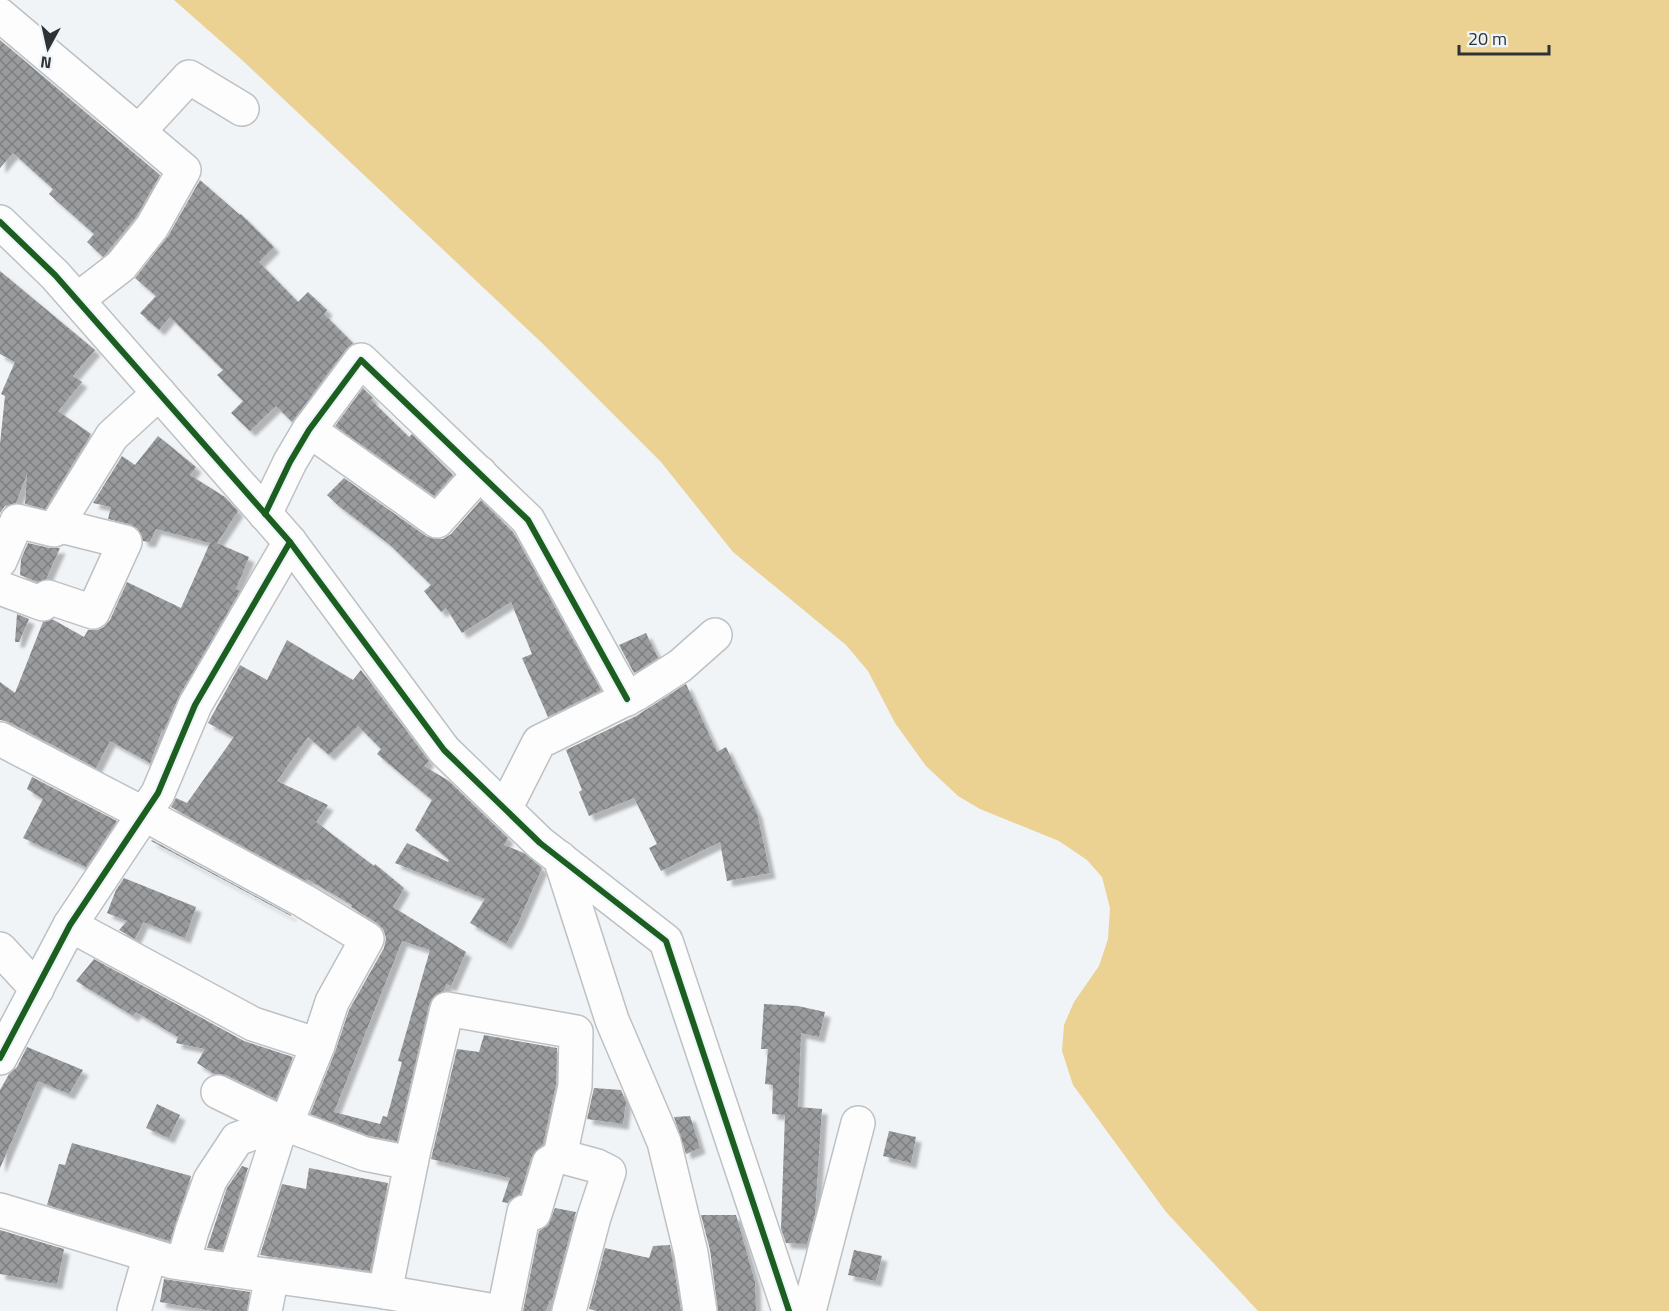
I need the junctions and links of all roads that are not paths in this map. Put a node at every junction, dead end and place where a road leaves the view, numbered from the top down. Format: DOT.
graph roads {
  1 [pos="0,15"];
  2 [pos="243,109"];
  3 [pos="139,131"];
  4 [pos="0,222"];
  5 [pos="77,300"];
  6 [pos="159,393"];
  7 [pos="309,430"];
  8 [pos="480,473"];
  9 [pos="265,514"];
  10 [pos="57,525"];
  11 [pos="290,542"];
  12 [pos="0,561"];
  13 [pos="0,588"];
  14 [pos="715,635"];
  15 [pos="627,699"];
  16 [pos="0,739"];
  17 [pos="505,809"];
  18 [pos="144,814"];
  19 [pos="560,858"];
  20 [pos="70,925"];
  21 [pos="0,949"];
  22 [pos="36,989"];
  23 [pos="318,1045"];
  24 [pos="1,1055"];
  25 [pos="218,1092"];
  26 [pos="284,1124"];
  27 [pos="858,1124"];
  28 [pos="560,1156"];
  29 [pos="411,1163"];
  30 [pos="0,1210"];
  31 [pos="150,1255"];
  32 [pos="183,1263"];
  33 [pos="236,1271"];
  34 [pos="272,1276"];
  35 [pos="385,1292"];
  36 [pos="487,1310"];
  37 [pos="134,1311"];
  38 [pos="265,1311"];
  39 [pos="569,1311"];
  40 [pos="700,1311"];
  41 [pos="789,1311"];
  42 [pos="809,1311"];
  1 -- 3 [label="street"];
  2 -- 3 [label="street"];
  3 -- 5 [label="street"];
  4 -- 5 [label="street"];
  5 -- 6 [label="street"];
  6 -- 9 [label="street"];
  6 -- 10 [label="street"];
  7 -- 8 [label="street"];
  7 -- 8 [label="street"];
  7 -- 9 [label="street"];
  8 -- 15 [label="street"];
  9 -- 11 [label="street"];
  10 -- 12 [label="street"];
  10 -- 13 [label="street"];
  11 -- 17 [label="street"];
  11 -- 18 [label="street"];
  14 -- 15 [label="street"];
  15 -- 17 [label="street"];
  16 -- 18 [label="street"];
  17 -- 19 [label="street"];
  18 -- 20 [label="street"];
  18 -- 23 [label="street"];
  19 -- 40 [label="street"];
  19 -- 41 [label="street"];
  20 -- 22 [label="street"];
  20 -- 23 [label="street"];
  21 -- 22 [label="street"];
  22 -- 24 [label="street"];
  23 -- 26 [label="street"];
  25 -- 26 [label="street"];
  26 -- 29 [label="street"];
  26 -- 32 [label="street"];
  26 -- 33 [label="street"];
  27 -- 42 [label="street"];
  28 -- 29 [label="street"];
  28 -- 36 [label="street"];
  28 -- 39 [label="street"];
  29 -- 35 [label="street"];
  30 -- 31 [label="street"];
  31 -- 32 [label="street"];
  31 -- 37 [label="street"];
  32 -- 33 [label="street"];
  33 -- 34 [label="street"];
  34 -- 35 [label="street"];
  34 -- 38 [label="street"];
  35 -- 36 [label="street"];
}
